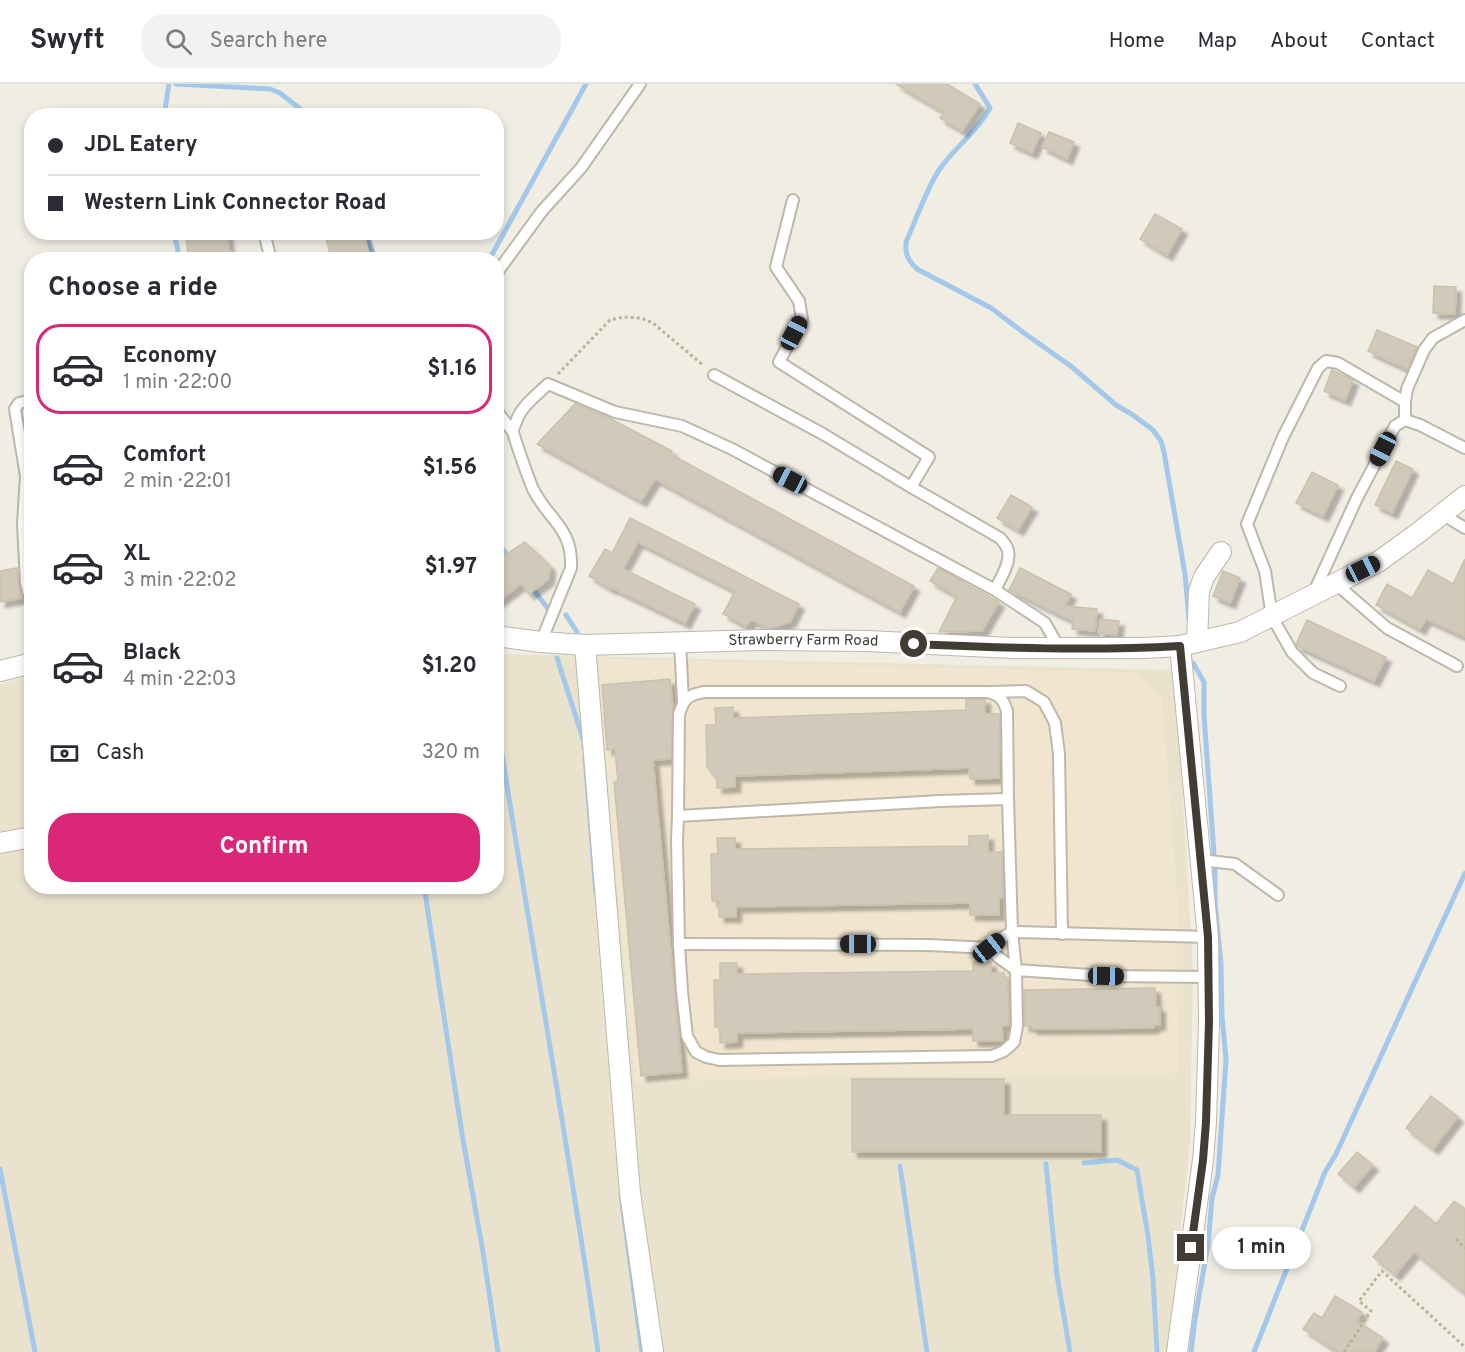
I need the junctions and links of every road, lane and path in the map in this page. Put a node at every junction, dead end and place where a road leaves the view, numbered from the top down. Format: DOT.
graph roads {
  1 [pos="640,84"];
  2 [pos="793,200"];
  3 [pos="504,263"];
  4 [pos="1465,320"];
  5 [pos="714,375"];
  6 [pos="548,384"];
  7 [pos="24,402"];
  8 [pos="1405,402"];
  9 [pos="504,420"];
  10 [pos="1405,420"];
  11 [pos="513,432"];
  12 [pos="1465,448"];
  13 [pos="24,464"];
  14 [pos="911,487"];
  15 [pos="1465,496"];
  16 [pos="24,508"];
  17 [pos="1442,514"];
  18 [pos="1465,528"];
  19 [pos="24,543"];
  20 [pos="1221,552"];
  21 [pos="1335,583"];
  22 [pos="995,590"];
  23 [pos="1313,595"];
  24 [pos="1272,617"];
  25 [pos="504,637"];
  26 [pos="541,642"];
  27 [pos="680,642"];
  28 [pos="1188,644"];
  29 [pos="585,645"];
  30 [pos="1059,648"];
  31 [pos="24,665"];
  32 [pos="1457,666"];
  33 [pos="0,671"];
  34 [pos="1340,686"];
  35 [pos="987,692"];
  36 [pos="683,701"];
  37 [pos="1008,799"];
  38 [pos="678,816"];
  39 [pos="24,838"];
  40 [pos="0,843"];
  41 [pos="1210,861"];
  42 [pos="1278,895"];
  43 [pos="1012,932"];
  44 [pos="1062,934"];
  45 [pos="1208,937"];
  46 [pos="679,944"];
  47 [pos="989,948"];
  48 [pos="1016,970"];
  49 [pos="1208,977"];
  50 [pos="1456,1239"];
  51 [pos="1465,1248"];
  52 [pos="1465,1347"];
  53 [pos="653,1352"];
  54 [pos="1177,1352"];
  55 [pos="1344,1352"];
  1 -- 3 [label="lane"];
  2 -- 14 [label="lane"];
  4 -- 8 [label="lane"];
  5 -- 6 [label="path"];
  5 -- 14 [label="lane"];
  6 -- 11 [label="lane"];
  6 -- 22 [label="lane"];
  7 -- 13 [label="lane"];
  8 -- 10 [label="lane"];
  8 -- 24 [label="lane"];
  9 -- 11 [label="lane"];
  10 -- 12 [label="lane"];
  10 -- 23 [label="lane"];
  11 -- 26 [label="lane"];
  14 -- 22 [label="lane"];
  15 -- 17 [label="street, Strawberry Farm Road"];
  16 -- 19 [label="lane"];
  17 -- 18 [label="lane"];
  17 -- 21 [label="street, Strawberry Farm Road"];
  20 -- 28 [label="street"];
  21 -- 23 [label="street, Strawberry Farm Road"];
  21 -- 32 [label="lane"];
  22 -- 30 [label="lane"];
  23 -- 24 [label="street, Strawberry Farm Road"];
  24 -- 28 [label="street, Strawberry Farm Road"];
  24 -- 34 [label="lane"];
  25 -- 26 [label="street, Strawberry Farm Road"];
  26 -- 29 [label="street, Strawberry Farm Road"];
  27 -- 29 [label="street, Strawberry Farm Road"];
  27 -- 30 [label="street, Strawberry Farm Road"];
  27 -- 36 [label="lane"];
  28 -- 30 [label="street, Strawberry Farm Road"];
  28 -- 41 [label="street"];
  29 -- 53 [label="street"];
  31 -- 33 [label="street"];
  35 -- 36 [label="lane"];
  35 -- 37 [label="lane"];
  35 -- 44 [label="lane"];
  36 -- 38 [label="lane"];
  37 -- 38 [label="lane"];
  37 -- 43 [label="lane"];
  38 -- 46 [label="lane"];
  39 -- 40 [label="street"];
  41 -- 42 [label="lane"];
  41 -- 45 [label="street"];
  43 -- 44 [label="lane"];
  43 -- 47 [label="lane"];
  43 -- 48 [label="lane"];
  44 -- 45 [label="lane"];
  45 -- 49 [label="street"];
  46 -- 47 [label="lane"];
  46 -- 48 [label="lane"];
  47 -- 48 [label="lane"];
  48 -- 49 [label="lane"];
  49 -- 54 [label="street"];
  50 -- 51 [label="path"];
  52 -- 55 [label="path"];
}
